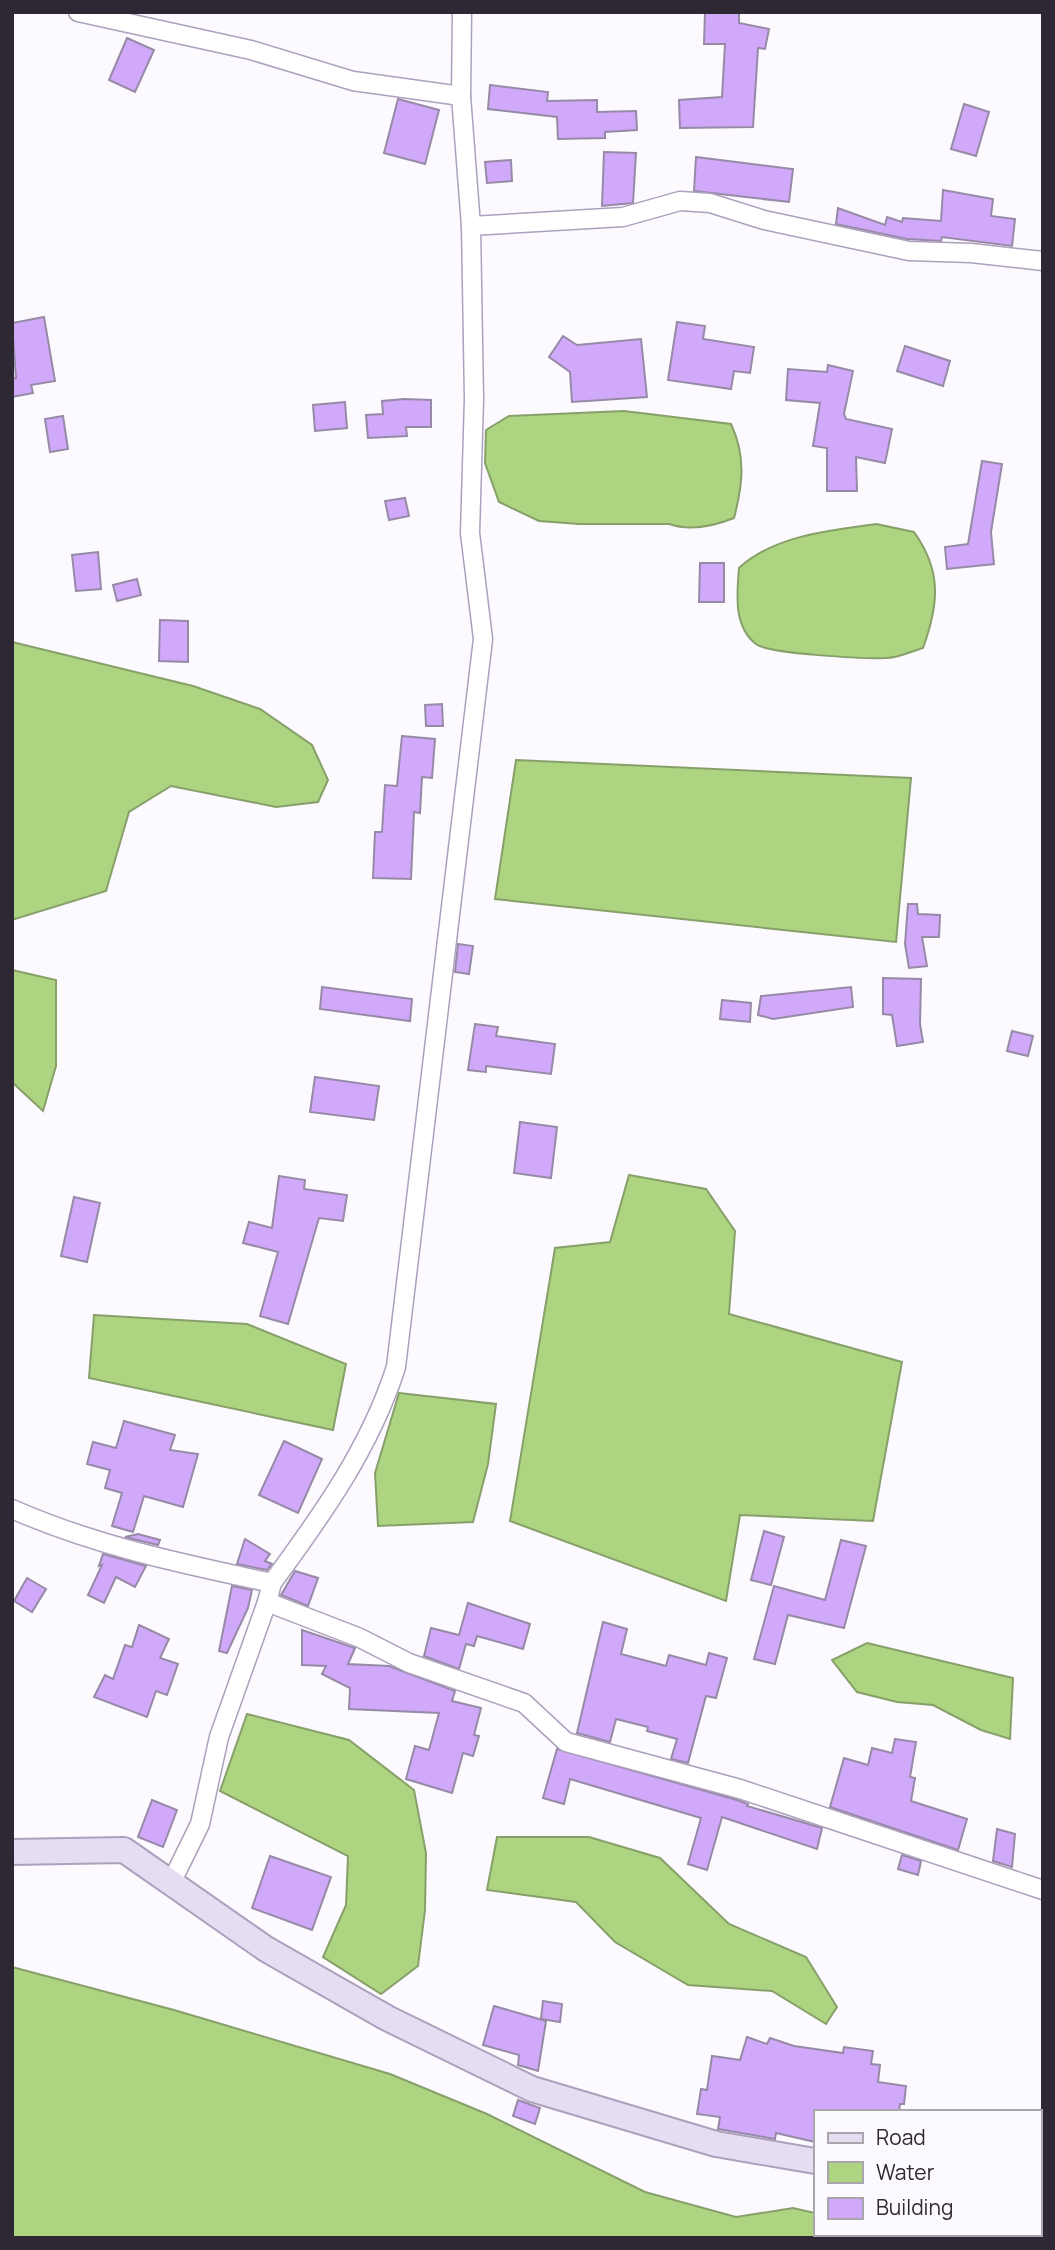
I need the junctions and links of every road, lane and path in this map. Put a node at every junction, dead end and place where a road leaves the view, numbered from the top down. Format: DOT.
graph roads {
  1 [pos="78,12"];
  2 [pos="462,12"];
  3 [pos="461,96"];
  4 [pos="471,226"];
  5 [pos="1043,261"];
  6 [pos="12,1509"];
  7 [pos="272,1583"];
  8 [pos="267,1602"];
  9 [pos="12,1852"];
  10 [pos="172,1881"];
  11 [pos="1043,1890"];
  12 [pos="814,2161"];
  1 -- 3 [label="street"];
  2 -- 3 [label="street"];
  3 -- 4 [label="street"];
  4 -- 5 [label="street"];
  4 -- 7 [label="street"];
  6 -- 7 [label="street"];
  7 -- 8 [label="street"];
  8 -- 10 [label="street"];
  8 -- 11 [label="street"];
  9 -- 10 [label="main road"];
  10 -- 12 [label="main road"];
}
